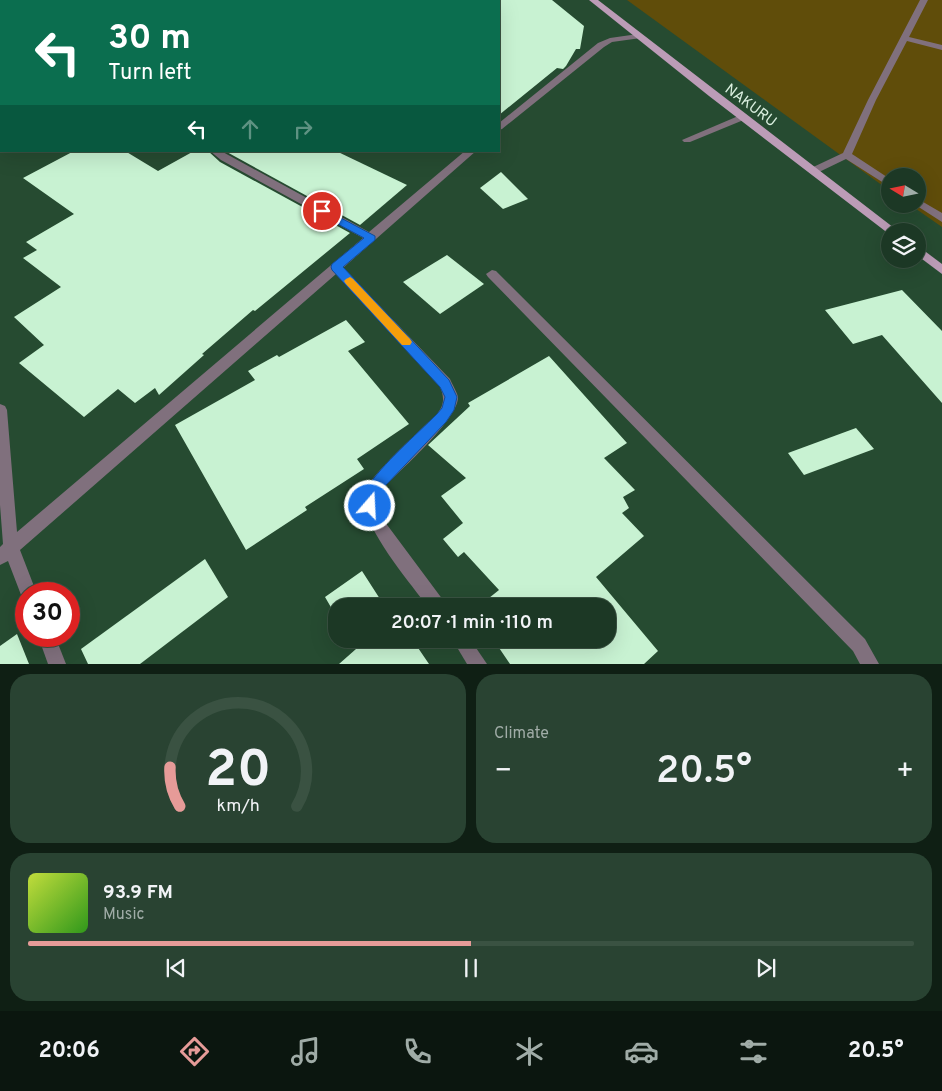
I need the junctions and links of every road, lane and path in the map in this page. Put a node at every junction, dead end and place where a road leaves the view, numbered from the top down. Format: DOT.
graph roads {
  1 [pos="593,0"];
  2 [pos="924,0"];
  3 [pos="638,36"];
  4 [pos="905,38"];
  5 [pos="942,48"];
  6 [pos="743,116"];
  7 [pos="500,126"];
  8 [pos="687,140"];
  9 [pos="217,152"];
  10 [pos="470,152"];
  11 [pos="847,155"];
  12 [pos="813,170"];
  13 [pos="881,178"];
  14 [pos="926,207"];
  15 [pos="942,218"];
  16 [pos="882,223"];
  17 [pos="371,238"];
  18 [pos="926,257"];
  19 [pos="336,267"];
  20 [pos="942,270"];
  21 [pos="492,274"];
  22 [pos="0,410"];
  23 [pos="5,553"];
  24 [pos="22,582"];
  25 [pos="431,598"];
  26 [pos="50,647"];
  27 [pos="466,648"];
  28 [pos="57,664"];
  29 [pos="478,664"];
  30 [pos="870,664"];
  1 -- 3 [label="main road, NAKURU"];
  2 -- 4 [label="street"];
  3 -- 6 [label="main road, NAKURU"];
  3 -- 7 [label="street"];
  4 -- 5 [label="street"];
  4 -- 11 [label="street"];
  6 -- 8 [label="street"];
  6 -- 12 [label="main road, NAKURU"];
  9 -- 17 [label="street"];
  10 -- 17 [label="street"];
  11 -- 12 [label="street"];
  11 -- 13 [label="street"];
  12 -- 16 [label="main road, NAKURU"];
  14 -- 15 [label="street"];
  17 -- 19 [label="street"];
  18 -- 20 [label="main road"];
  19 -- 23 [label="street"];
  19 -- 25 [label="street"];
  21 -- 30 [label="street"];
  22 -- 23 [label="street"];
  23 -- 24 [label="street"];
  26 -- 28 [label="street"];
  27 -- 29 [label="street"];
}
